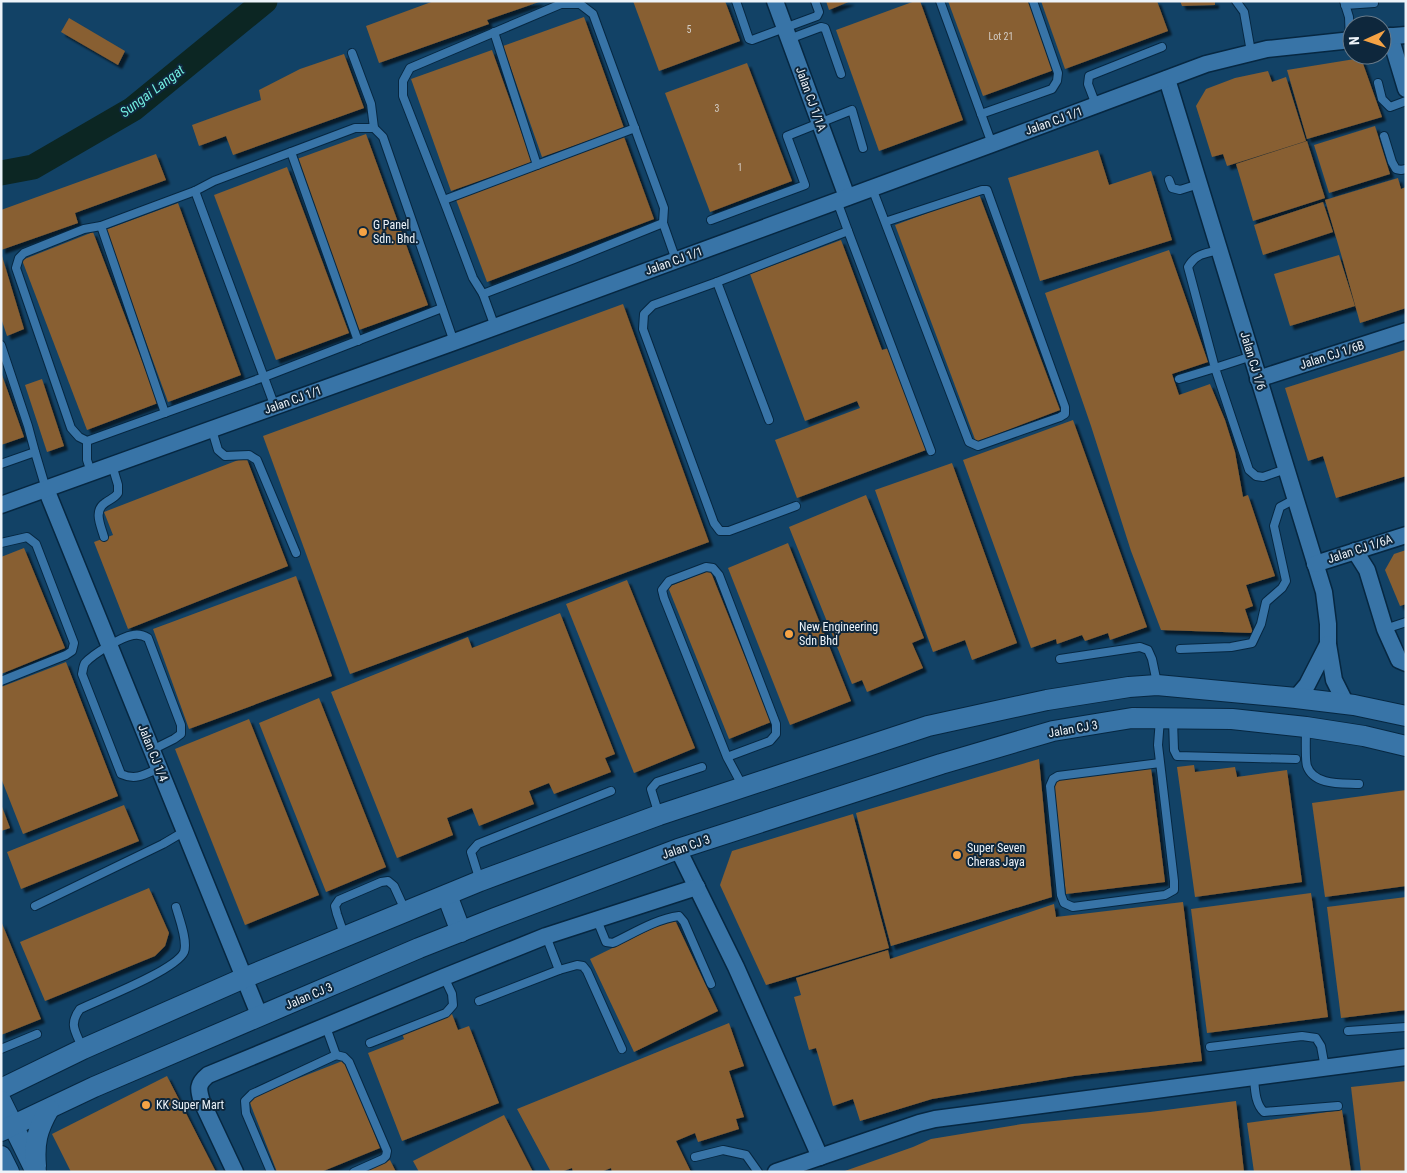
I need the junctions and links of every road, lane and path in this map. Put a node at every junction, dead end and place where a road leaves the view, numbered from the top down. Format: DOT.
graph roads {
  1 [pos="736,1"];
  2 [pos="776,1"];
  3 [pos="815,1"];
  4 [pos="940,1"];
  5 [pos="1033,1"];
  6 [pos="1236,1"];
  7 [pos="1345,3"];
  8 [pos="1374,3"];
  9 [pos="494,32"];
  10 [pos="787,33"];
  11 [pos="1392,36"];
  12 [pos="1342,41"];
  13 [pos="1162,47"];
  14 [pos="1251,52"];
  15 [pos="352,53"];
  16 [pos="841,74"];
  17 [pos="1167,79"];
  18 [pos="1378,83"];
  19 [pos="1406,89"];
  20 [pos="1406,101"];
  21 [pos="1096,105"];
  22 [pos="981,114"];
  23 [pos="820,124"];
  24 [pos="374,128"];
  25 [pos="635,128"];
  26 [pos="1384,136"];
  27 [pos="992,144"];
  28 [pos="863,148"];
  29 [pos="291,152"];
  30 [pos="537,165"];
  31 [pos="1406,169"];
  32 [pos="1168,180"];
  33 [pos="1199,184"];
  34 [pos="872,188"];
  35 [pos="194,191"];
  36 [pos="842,199"];
  37 [pos="444,200"];
  38 [pos="711,220"];
  39 [pos="885,222"];
  40 [pos="663,223"];
  41 [pos="101,226"];
  42 [pos="848,231"];
  43 [pos="1219,250"];
  44 [pos="676,260"];
  45 [pos="717,282"];
  46 [pos="483,294"];
  47 [pos="442,308"];
  48 [pos="495,326"];
  49 [pos="1406,331"];
  50 [pos="358,341"];
  51 [pos="454,342"];
  52 [pos="1,345"];
  53 [pos="1252,356"];
  54 [pos="1215,368"];
  55 [pos="264,377"];
  56 [pos="1178,379"];
  57 [pos="1258,379"];
  58 [pos="274,406"];
  59 [pos="165,413"];
  60 [pos="770,420"];
  61 [pos="212,430"];
  62 [pos="87,440"];
  63 [pos="932,451"];
  64 [pos="35,452"];
  65 [pos="1,464"];
  66 [pos="112,465"];
  67 [pos="1286,469"];
  68 [pos="91,472"];
  69 [pos="46,489"];
  70 [pos="1296,499"];
  71 [pos="1,506"];
  72 [pos="796,506"];
  73 [pos="1406,535"];
  74 [pos="104,537"];
  75 [pos="1,543"];
  76 [pos="1355,551"];
  77 [pos="296,553"];
  78 [pos="1315,564"];
  79 [pos="1406,622"];
  80 [pos="1385,629"];
  81 [pos="1328,644"];
  82 [pos="110,645"];
  83 [pos="1180,649"];
  84 [pos="1060,659"];
  85 [pos="1406,662"];
  86 [pos="1,681"];
  87 [pos="1157,685"];
  88 [pos="1296,698"];
  89 [pos="1346,704"];
  90 [pos="1406,716"];
  91 [pos="1167,718"];
  92 [pos="1306,727"];
  93 [pos="1406,746"];
  94 [pos="152,750"];
  95 [pos="728,757"];
  96 [pos="1296,759"];
  97 [pos="1160,763"];
  98 [pos="702,767"];
  99 [pos="160,768"];
  100 [pos="1359,784"];
  101 [pos="743,787"];
  102 [pos="611,791"];
  103 [pos="659,815"];
  104 [pos="185,831"];
  105 [pos="678,849"];
  106 [pos="480,881"];
  107 [pos="697,887"];
  108 [pos="447,895"];
  109 [pos="35,906"];
  110 [pos="176,907"];
  111 [pos="405,912"];
  112 [pos="597,920"];
  113 [pos="461,932"];
  114 [pos="546,936"];
  115 [pos="345,937"];
  116 [pos="559,970"];
  117 [pos="444,977"];
  118 [pos="244,978"];
  119 [pos="711,984"];
  120 [pos="479,1001"];
  121 [pos="260,1017"];
  122 [pos="1406,1026"];
  123 [pos="326,1027"];
  124 [pos="1348,1031"];
  125 [pos="37,1034"];
  126 [pos="370,1043"];
  127 [pos="1210,1047"];
  128 [pos="1,1049"];
  129 [pos="83,1049"];
  130 [pos="622,1049"];
  131 [pos="336,1055"];
  132 [pos="1406,1057"];
  133 [pos="1325,1068"];
  134 [pos="1254,1078"];
  135 [pos="1,1089"];
  136 [pos="1,1101"];
  137 [pos="1338,1106"];
  138 [pos="49,1109"];
  139 [pos="7,1128"];
  140 [pos="1,1156"];
  141 [pos="695,1157"];
  142 [pos="820,1157"];
  143 [pos="1,1167"];
  144 [pos="9,1172"];
  145 [pos="36,1172"];
  146 [pos="235,1172"];
  147 [pos="271,1172"];
  148 [pos="354,1172"];
  149 [pos="758,1172"];
  150 [pos="776,1172"];
  1 -- 10 [label="lane"];
  2 -- 10 [label="street, Jalan CJ 1/1A"];
  3 -- 10 [label="lane"];
  4 -- 22 [label="lane"];
  5 -- 22 [label="lane"];
  6 -- 14 [label="lane"];
  7 -- 8 [label="lane"];
  9 -- 25 [label="lane"];
  9 -- 30 [label="lane"];
  9 -- 37 [label="lane"];
  10 -- 16 [label="lane"];
  10 -- 23 [label="street, Jalan CJ 1/1A"];
  11 -- 19 [label="street"];
  12 -- 14 [label="street, Jalan CJ 1/1"];
  13 -- 21 [label="lane"];
  14 -- 17 [label="street, Jalan CJ 1/1"];
  15 -- 24 [label="lane"];
  17 -- 21 [label="street, Jalan CJ 1/1"];
  17 -- 33 [label="street, Jalan CJ 1/6"];
  18 -- 20 [label="lane"];
  21 -- 27 [label="street, Jalan CJ 1/1"];
  22 -- 27 [label="lane"];
  23 -- 28 [label="lane"];
  23 -- 36 [label="street, Jalan CJ 1/1A"];
  23 -- 38 [label="lane"];
  24 -- 29 [label="lane"];
  24 -- 47 [label="lane"];
  25 -- 30 [label="lane"];
  25 -- 40 [label="lane"];
  26 -- 31 [label="lane"];
  27 -- 34 [label="street, Jalan CJ 1/1"];
  29 -- 35 [label="lane"];
  29 -- 50 [label="lane"];
  30 -- 37 [label="lane"];
  32 -- 33 [label="lane"];
  33 -- 43 [label="street, Jalan CJ 1/6"];
  34 -- 36 [label="street, Jalan CJ 1/1"];
  34 -- 39 [label="lane"];
  35 -- 41 [label="lane"];
  35 -- 55 [label="lane"];
  36 -- 42 [label="lane"];
  36 -- 44 [label="street, Jalan CJ 1/1"];
  37 -- 46 [label="lane"];
  39 -- 39 [label="lane"];
  40 -- 44 [label="lane"];
  40 -- 46 [label="lane"];
  41 -- 59 [label="lane"];
  41 -- 62 [label="lane"];
  42 -- 45 [label="lane"];
  42 -- 63 [label="lane"];
  43 -- 53 [label="street, Jalan CJ 1/6"];
  43 -- 54 [label="lane"];
  44 -- 48 [label="street, Jalan CJ 1/1"];
  45 -- 60 [label="lane"];
  45 -- 72 [label="lane"];
  46 -- 48 [label="lane"];
  47 -- 50 [label="lane"];
  47 -- 51 [label="lane"];
  48 -- 51 [label="street, Jalan CJ 1/1"];
  49 -- 57 [label="street, Jalan CJ 1/6B"];
  50 -- 55 [label="lane"];
  51 -- 58 [label="street, Jalan CJ 1/1"];
  52 -- 64 [label="lane"];
  53 -- 54 [label="lane"];
  53 -- 57 [label="street, Jalan CJ 1/6"];
  54 -- 56 [label="lane"];
  54 -- 67 [label="lane"];
  55 -- 58 [label="lane"];
  55 -- 59 [label="lane"];
  57 -- 67 [label="street, Jalan CJ 1/6"];
  58 -- 61 [label="street, Jalan CJ 1/1"];
  59 -- 62 [label="lane"];
  61 -- 66 [label="street, Jalan CJ 1/1"];
  61 -- 77 [label="lane"];
  62 -- 68 [label="lane"];
  64 -- 65 [label="lane"];
  64 -- 69 [label="lane"];
  66 -- 68 [label="street, Jalan CJ 1/1"];
  66 -- 74 [label="lane"];
  67 -- 70 [label="street, Jalan CJ 1/6"];
  68 -- 69 [label="street, Jalan CJ 1/1"];
  69 -- 71 [label="street, Jalan CJ 1/1"];
  69 -- 82 [label="street, Jalan CJ 1/4"];
  70 -- 78 [label="street, Jalan CJ 1/6"];
  70 -- 83 [label="lane"];
  73 -- 76 [label="street, Jalan CJ 1/6A"];
  75 -- 86 [label="lane"];
  76 -- 78 [label="street, Jalan CJ 1/6A"];
  76 -- 80 [label="street"];
  78 -- 81 [label="street, Jalan CJ 1/6"];
  79 -- 80 [label="lane"];
  80 -- 85 [label="street"];
  81 -- 88 [label="street, Jalan CJ 1/6"];
  81 -- 89 [label="street, Jalan CJ 1/6"];
  82 -- 94 [label="street, Jalan CJ 1/4"];
  82 -- 94 [label="lane"];
  82 -- 99 [label="lane"];
  84 -- 87 [label="lane"];
  87 -- 88 [label="street"];
  87 -- 101 [label="street"];
  88 -- 89 [label="street"];
  89 -- 90 [label="street"];
  91 -- 92 [label="street, Jalan CJ 3"];
  91 -- 96 [label="lane"];
  91 -- 97 [label="lane"];
  91 -- 105 [label="street, Jalan CJ 3"];
  92 -- 93 [label="street, Jalan CJ 3"];
  92 -- 100 [label="lane"];
  94 -- 99 [label="street, Jalan CJ 1/4"];
  95 -- 95 [label="lane"];
  95 -- 101 [label="lane"];
  97 -- 97 [label="lane"];
  98 -- 103 [label="lane"];
  99 -- 104 [label="street, Jalan CJ 1/4"];
  101 -- 103 [label="street"];
  102 -- 106 [label="lane"];
  103 -- 106 [label="street"];
  104 -- 109 [label="lane"];
  104 -- 118 [label="street, Jalan CJ 1/4"];
  105 -- 107 [label="street"];
  105 -- 113 [label="street, Jalan CJ 3"];
  106 -- 108 [label="street"];
  107 -- 112 [label="street"];
  107 -- 142 [label="street"];
  108 -- 111 [label="street"];
  108 -- 113 [label="street"];
  110 -- 129 [label="lane"];
  111 -- 115 [label="street"];
  111 -- 115 [label="lane"];
  112 -- 114 [label="street"];
  112 -- 119 [label="lane"];
  113 -- 121 [label="street, Jalan CJ 3"];
  114 -- 116 [label="lane"];
  114 -- 117 [label="street"];
  115 -- 118 [label="street"];
  116 -- 120 [label="lane"];
  116 -- 130 [label="lane"];
  117 -- 123 [label="street"];
  117 -- 126 [label="lane"];
  118 -- 121 [label="street, Jalan CJ 1/4"];
  118 -- 129 [label="street"];
  121 -- 138 [label="street, Jalan CJ 3"];
  122 -- 124 [label="lane"];
  123 -- 131 [label="lane"];
  123 -- 146 [label="street"];
  125 -- 128 [label="lane"];
  127 -- 133 [label="lane"];
  129 -- 135 [label="street"];
  131 -- 147 [label="lane"];
  131 -- 148 [label="lane"];
  132 -- 133 [label="street"];
  133 -- 134 [label="street"];
  134 -- 137 [label="lane"];
  134 -- 142 [label="street"];
  136 -- 139 [label="street"];
  138 -- 139 [label="street, Jalan CJ 3"];
  138 -- 145 [label="street"];
  139 -- 145 [label="street"];
  140 -- 144 [label="street"];
  141 -- 149 [label="lane"];
  142 -- 150 [label="street"];
  143 -- 144 [label="street"];
}
